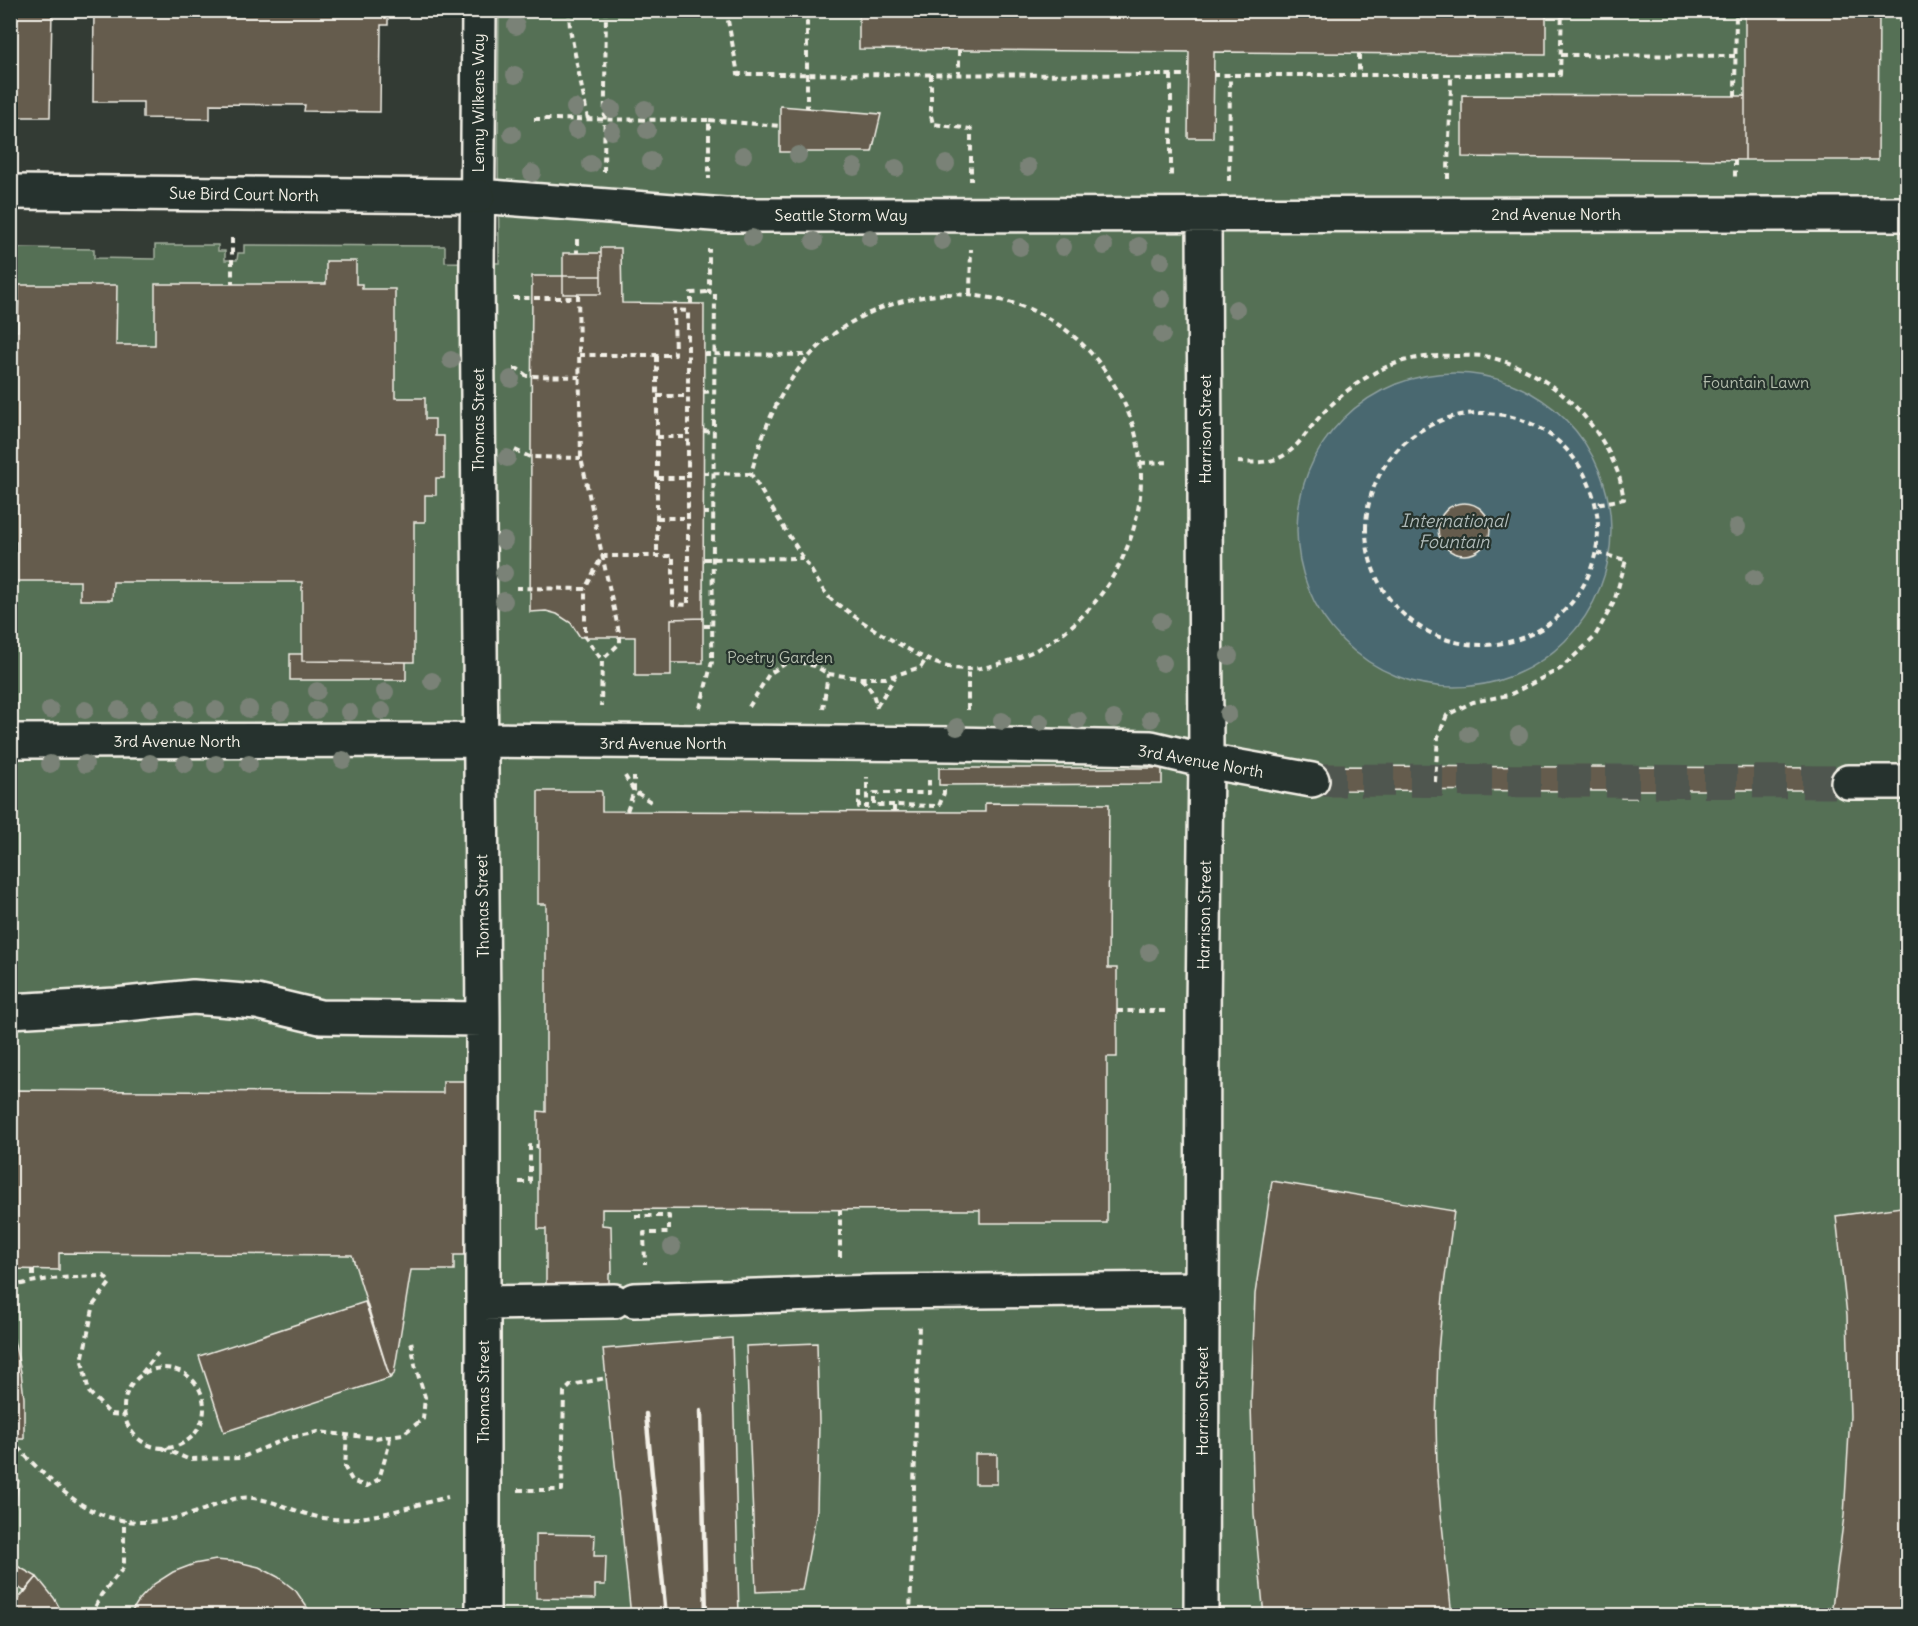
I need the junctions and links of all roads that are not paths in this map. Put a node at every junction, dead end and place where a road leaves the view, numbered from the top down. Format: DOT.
graph roads {
  1 [pos="478,10"];
  2 [pos="10,192"];
  3 [pos="478,196"];
  4 [pos="1908,214"];
  5 [pos="1216,215"];
  6 [pos="480,740"];
  7 [pos="10,741"];
  8 [pos="1206,761"];
  9 [pos="1312,780"];
  10 [pos="1848,782"];
  11 [pos="1908,782"];
  12 [pos="10,1011"];
  13 [pos="483,1019"];
  14 [pos="1202,1289"];
  15 [pos="483,1303"];
  16 [pos="483,1616"];
  17 [pos="1202,1616"];
  1 -- 3 [label="street, Lenny Wilkens Way"];
  2 -- 3 [label="street, Sue Bird Court North"];
  3 -- 5 [label="street, Seattle Storm Way"];
  3 -- 6 [label="street, Thomas Street"];
  4 -- 5 [label="street, 2nd Avenue North"];
  5 -- 8 [label="street, Harrison Street"];
  6 -- 7 [label="street, 3rd Avenue North"];
  6 -- 8 [label="street, 3rd Avenue North"];
  6 -- 13 [label="street, Thomas Street"];
  8 -- 9 [label="street, 3rd Avenue North"];
  8 -- 14 [label="street, Harrison Street"];
  10 -- 11 [label="street"];
  12 -- 13 [label="street"];
  13 -- 15 [label="street, Thomas Street"];
  14 -- 15 [label="street"];
  14 -- 17 [label="street, Harrison Street"];
  15 -- 16 [label="street, Thomas Street"];
}
